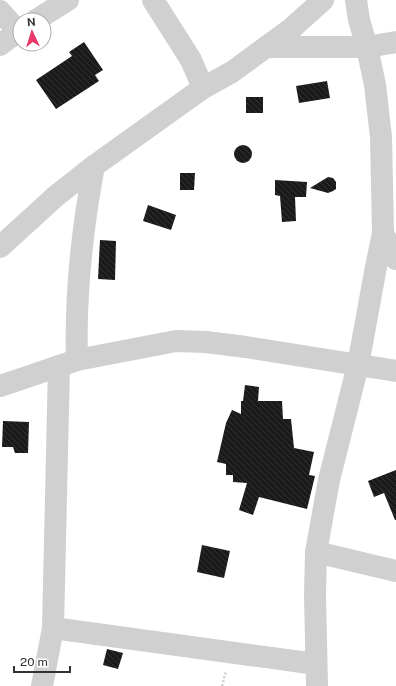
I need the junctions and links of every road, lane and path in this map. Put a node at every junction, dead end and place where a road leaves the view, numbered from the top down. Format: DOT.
graph roads {
  1 [pos="68,0"];
  2 [pos="153,0"];
  3 [pos="324,0"];
  4 [pos="356,0"];
  5 [pos="0,11"];
  6 [pos="49,12"];
  7 [pos="12,19"];
  8 [pos="12,36"];
  9 [pos="396,42"];
  10 [pos="0,45"];
  11 [pos="266,47"];
  12 [pos="367,47"];
  13 [pos="204,88"];
  14 [pos="94,166"];
  15 [pos="384,233"];
  16 [pos="0,247"];
  17 [pos="396,259"];
  18 [pos="68,363"];
  19 [pos="358,365"];
  20 [pos="396,371"];
  21 [pos="0,386"];
  22 [pos="316,552"];
  23 [pos="396,571"];
  24 [pos="53,628"];
  25 [pos="316,664"];
  26 [pos="42,686"];
  27 [pos="317,686"];
  1 -- 6 [label="street"];
  2 -- 13 [label="street"];
  3 -- 11 [label="street"];
  4 -- 12 [label="street"];
  5 -- 7 [label="street"];
  8 -- 10 [label="street"];
  9 -- 12 [label="street"];
  11 -- 12 [label="street"];
  11 -- 13 [label="street"];
  12 -- 15 [label="street"];
  13 -- 14 [label="street"];
  14 -- 16 [label="street"];
  14 -- 18 [label="street"];
  15 -- 17 [label="street"];
  15 -- 19 [label="street"];
  18 -- 19 [label="street"];
  18 -- 21 [label="street"];
  18 -- 24 [label="street"];
  19 -- 20 [label="street"];
  19 -- 22 [label="street"];
  22 -- 23 [label="street"];
  22 -- 25 [label="street"];
  24 -- 25 [label="street"];
  24 -- 26 [label="street"];
  25 -- 27 [label="street"];
}
